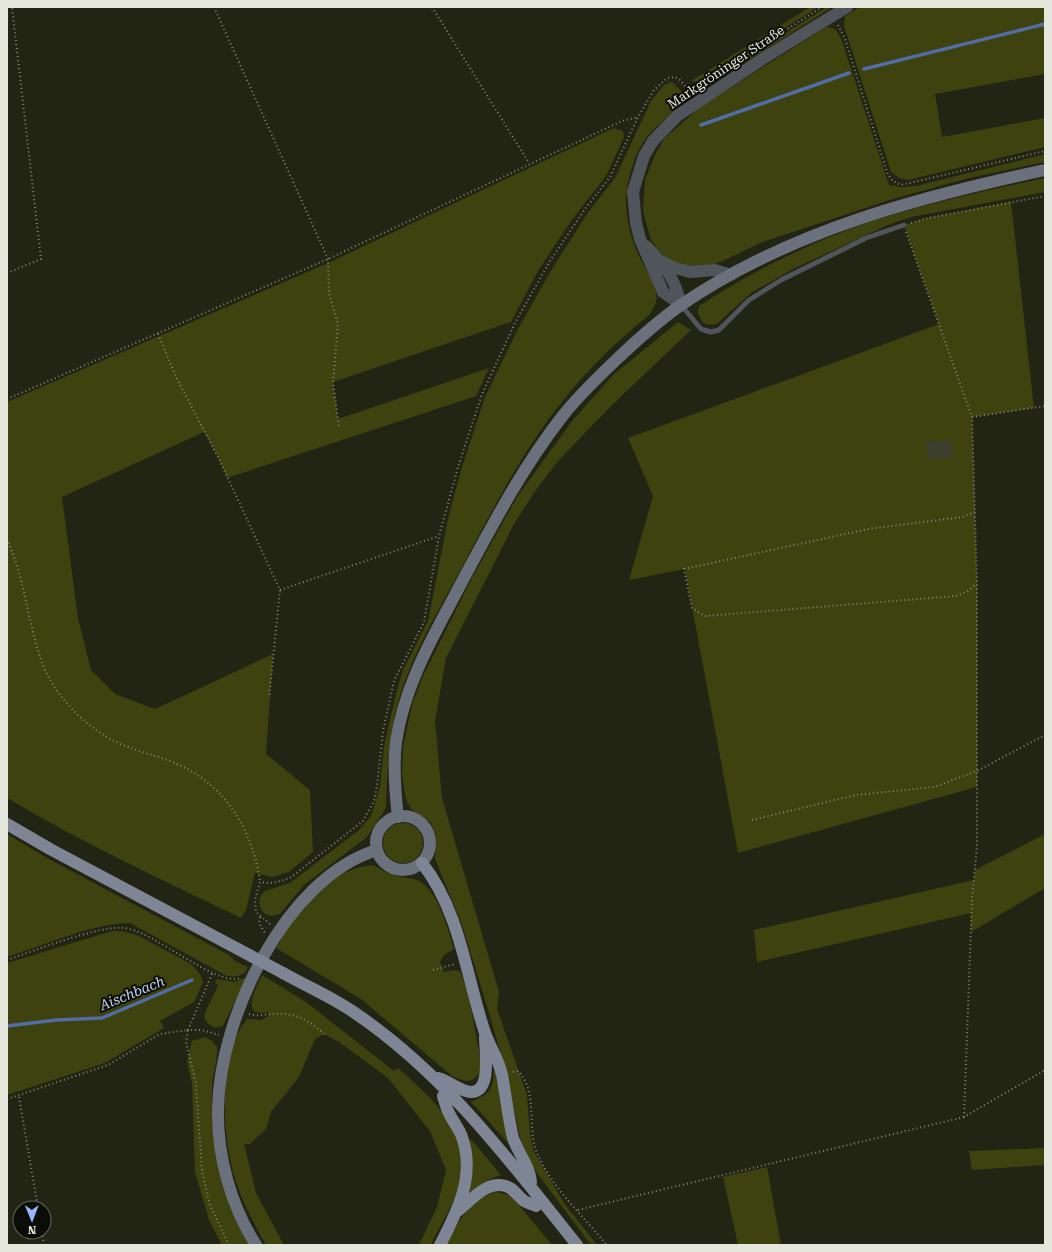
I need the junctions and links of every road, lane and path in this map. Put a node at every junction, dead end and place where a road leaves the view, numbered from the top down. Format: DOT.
graph roads {
  1 [pos="12,7"];
  2 [pos="214,7"];
  3 [pos="432,7"];
  4 [pos="847,7"];
  5 [pos="833,14"];
  6 [pos="696,102"];
  7 [pos="638,117"];
  8 [pos="1045,151"];
  9 [pos="530,163"];
  10 [pos="1045,170"];
  11 [pos="1045,196"];
  12 [pos="904,225"];
  13 [pos="640,239"];
  14 [pos="328,259"];
  15 [pos="660,261"];
  16 [pos="7,273"];
  17 [pos="731,275"];
  18 [pos="681,305"];
  19 [pos="158,334"];
  20 [pos="7,399"];
  21 [pos="1045,406"];
  22 [pos="972,417"];
  23 [pos="339,427"];
  24 [pos="975,512"];
  25 [pos="439,536"];
  26 [pos="7,539"];
  27 [pos="976,584"];
  28 [pos="280,590"];
  29 [pos="269,698"];
  30 [pos="1045,735"];
  31 [pos="977,771"];
  32 [pos="398,817"];
  33 [pos="752,820"];
  34 [pos="7,824"];
  35 [pos="377,850"];
  36 [pos="422,863"];
  37 [pos="260,882"];
  38 [pos="279,930"];
  39 [pos="7,960"];
  40 [pos="465,961"];
  41 [pos="433,970"];
  42 [pos="314,990"];
  43 [pos="238,1011"];
  44 [pos="188,1030"];
  45 [pos="324,1034"];
  46 [pos="485,1034"];
  47 [pos="229,1038"];
  48 [pos="1045,1070"];
  49 [pos="502,1074"];
  50 [pos="433,1076"];
  51 [pos="19,1096"];
  52 [pos="443,1096"];
  53 [pos="7,1099"];
  54 [pos="964,1117"];
  55 [pos="532,1188"];
  56 [pos="37,1200"];
  57 [pos="536,1206"];
  58 [pos="578,1210"];
  59 [pos="458,1211"];
  60 [pos="229,1245"];
  61 [pos="256,1245"];
  62 [pos="440,1245"];
  63 [pos="567,1245"];
  64 [pos="577,1245"];
  65 [pos="608,1245"];
  1 -- 16 [label="path"];
  2 -- 14 [label="path"];
  3 -- 9 [label="path"];
  4 -- 5 [label="street, Markgröninger Straße"];
  5 -- 6 [label="street, Markgröninger Straße"];
  5 -- 8 [label="path"];
  6 -- 7 [label="path"];
  6 -- 13 [label="street, Markgröninger Straße"];
  7 -- 9 [label="path"];
  7 -- 25 [label="path"];
  9 -- 14 [label="path"];
  10 -- 17 [label="main road"];
  11 -- 12 [label="path"];
  12 -- 18 [label="lane"];
  12 -- 22 [label="path"];
  13 -- 15 [label="street"];
  13 -- 18 [label="street, Markgröninger Straße"];
  14 -- 19 [label="path"];
  14 -- 23 [label="path"];
  15 -- 17 [label="street"];
  15 -- 18 [label="street"];
  17 -- 18 [label="main road"];
  18 -- 32 [label="main road"];
  19 -- 20 [label="path"];
  19 -- 28 [label="path"];
  21 -- 22 [label="path"];
  22 -- 24 [label="path"];
  24 -- 27 [label="path"];
  24 -- 27 [label="path"];
  25 -- 28 [label="path"];
  25 -- 37 [label="path"];
  26 -- 37 [label="path"];
  27 -- 31 [label="path"];
  28 -- 29 [label="path"];
  30 -- 31 [label="path"];
  31 -- 33 [label="path"];
  31 -- 54 [label="path"];
  32 -- 35 [label="main road"];
  32 -- 36 [label="main road"];
  34 -- 42 [label="main road, bridge"];
  35 -- 36 [label="main road"];
  35 -- 38 [label="main road"];
  36 -- 40 [label="main road"];
  37 -- 38 [label="path"];
  38 -- 43 [label="main road"];
  39 -- 44 [label="path"];
  40 -- 41 [label="path"];
  40 -- 46 [label="main road"];
  42 -- 50 [label="main road"];
  42 -- 52 [label="main road"];
  43 -- 45 [label="path"];
  43 -- 47 [label="main road"];
  44 -- 47 [label="path"];
  44 -- 51 [label="path"];
  44 -- 60 [label="path"];
  46 -- 49 [label="main road"];
  46 -- 50 [label="main road"];
  47 -- 61 [label="main road"];
  48 -- 54 [label="path"];
  49 -- 55 [label="main road"];
  49 -- 58 [label="path"];
  50 -- 55 [label="main road"];
  51 -- 53 [label="path"];
  51 -- 56 [label="path"];
  52 -- 57 [label="main road"];
  52 -- 59 [label="main road"];
  54 -- 58 [label="path"];
  55 -- 64 [label="main road"];
  57 -- 59 [label="main road"];
  57 -- 63 [label="main road"];
  58 -- 65 [label="path"];
  59 -- 62 [label="main road"];
}
